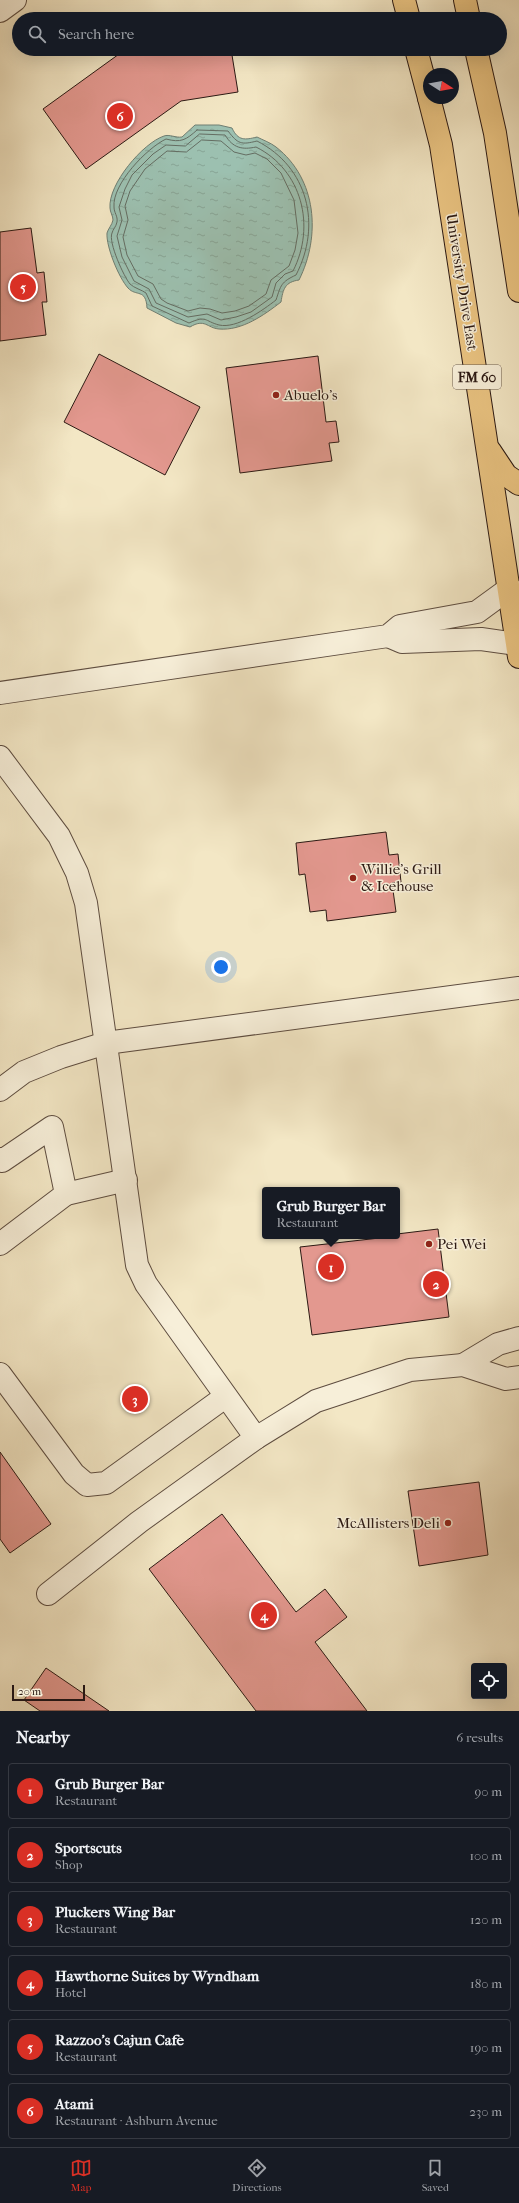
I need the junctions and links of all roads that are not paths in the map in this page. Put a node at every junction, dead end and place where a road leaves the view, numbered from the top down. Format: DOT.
graph roads {
  1 [pos="15,0"];
  2 [pos="404,0"];
  3 [pos="465,0"];
  4 [pos="0,11"];
  5 [pos="407,12"];
  6 [pos="468,12"];
  7 [pos="418,56"];
  8 [pos="478,56"];
  9 [pos="423,75"];
  10 [pos="431,104"];
  11 [pos="519,291"];
  12 [pos="488,449"];
  13 [pos="519,484"];
  14 [pos="510,588"];
  15 [pos="388,636"];
  16 [pos="518,650"];
  17 [pos="0,694"];
  18 [pos="0,757"];
  19 [pos="519,988"];
  20 [pos="106,1043"];
  21 [pos="0,1090"];
  22 [pos="1,1161"];
  23 [pos="126,1180"];
  24 [pos="66,1194"];
  25 [pos="0,1244"];
  26 [pos="519,1338"];
  27 [pos="463,1365"];
  28 [pos="0,1374"];
  29 [pos="519,1377"];
  30 [pos="225,1397"];
  31 [pos="256,1438"];
  32 [pos="48,1594"];
  1 -- 4 [label="street"];
  2 -- 5 [label="main road"];
  3 -- 6 [label="main road"];
  7 -- 9 [label="main road, University Drive East / FM 60"];
  8 -- 11 [label="main road"];
  10 -- 12 [label="main road, University Drive East / FM 60"];
  12 -- 13 [label="main road"];
  12 -- 14 [label="main road, University Drive East / FM 60"];
  14 -- 15 [label="street"];
  14 -- 16 [label="main road, University Drive East / FM 60"];
  15 -- 16 [label="street"];
  15 -- 17 [label="street"];
  18 -- 20 [label="street"];
  19 -- 20 [label="street"];
  20 -- 21 [label="street"];
  20 -- 23 [label="street"];
  22 -- 24 [label="street"];
  23 -- 24 [label="street"];
  23 -- 30 [label="street"];
  24 -- 25 [label="street"];
  26 -- 27 [label="street"];
  27 -- 29 [label="street"];
  27 -- 31 [label="street"];
  28 -- 30 [label="street"];
  30 -- 31 [label="street"];
  31 -- 32 [label="street"];
}
